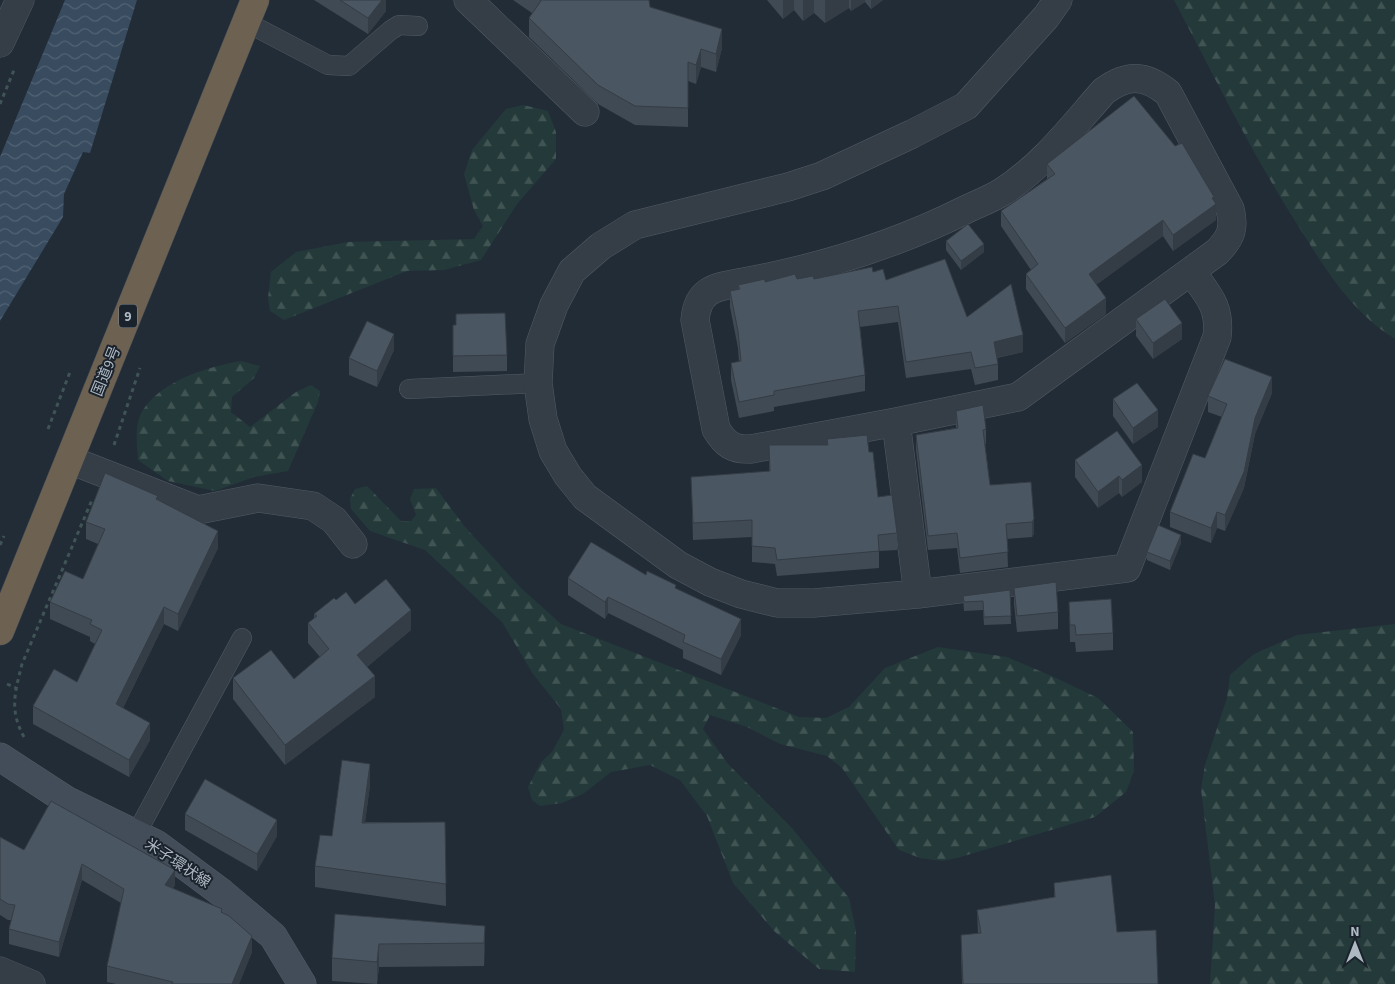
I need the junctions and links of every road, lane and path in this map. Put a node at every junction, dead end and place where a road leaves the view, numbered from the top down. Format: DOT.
graph roads {
  1 [pos="20,0"];
  2 [pos="468,0"];
  3 [pos="1058,0"];
  4 [pos="250,11"];
  5 [pos="418,26"];
  6 [pos="0,43"];
  7 [pos="585,112"];
  8 [pos="1191,271"];
  9 [pos="538,383"];
  10 [pos="409,389"];
  11 [pos="896,422"];
  12 [pos="70,460"];
  13 [pos="96,491"];
  14 [pos="353,544"];
  15 [pos="918,594"];
  16 [pos="0,631"];
  17 [pos="242,638"];
  18 [pos="7,684"];
  19 [pos="16,688"];
  20 [pos="28,742"];
  21 [pos="0,758"];
  22 [pos="135,836"];
  23 [pos="0,971"];
  24 [pos="30,984"];
  25 [pos="302,984"];
  1 -- 6 [label="street"];
  2 -- 7 [label="street"];
  3 -- 9 [label="street"];
  4 -- 5 [label="lane"];
  4 -- 12 [label="highway, 国道9号 / 9"];
  8 -- 11 [label="street"];
  8 -- 11 [label="street"];
  8 -- 15 [label="street"];
  9 -- 10 [label="lane"];
  9 -- 15 [label="street"];
  11 -- 15 [label="street"];
  12 -- 14 [label="street"];
  12 -- 16 [label="highway, 国道9号 / 9"];
  13 -- 19 [label="path"];
  17 -- 22 [label="lane"];
  18 -- 19 [label="path"];
  19 -- 20 [label="path"];
  21 -- 22 [label="main road, 米子環状線"];
  22 -- 25 [label="main road, 米子環状線"];
  23 -- 24 [label="street"];
}
